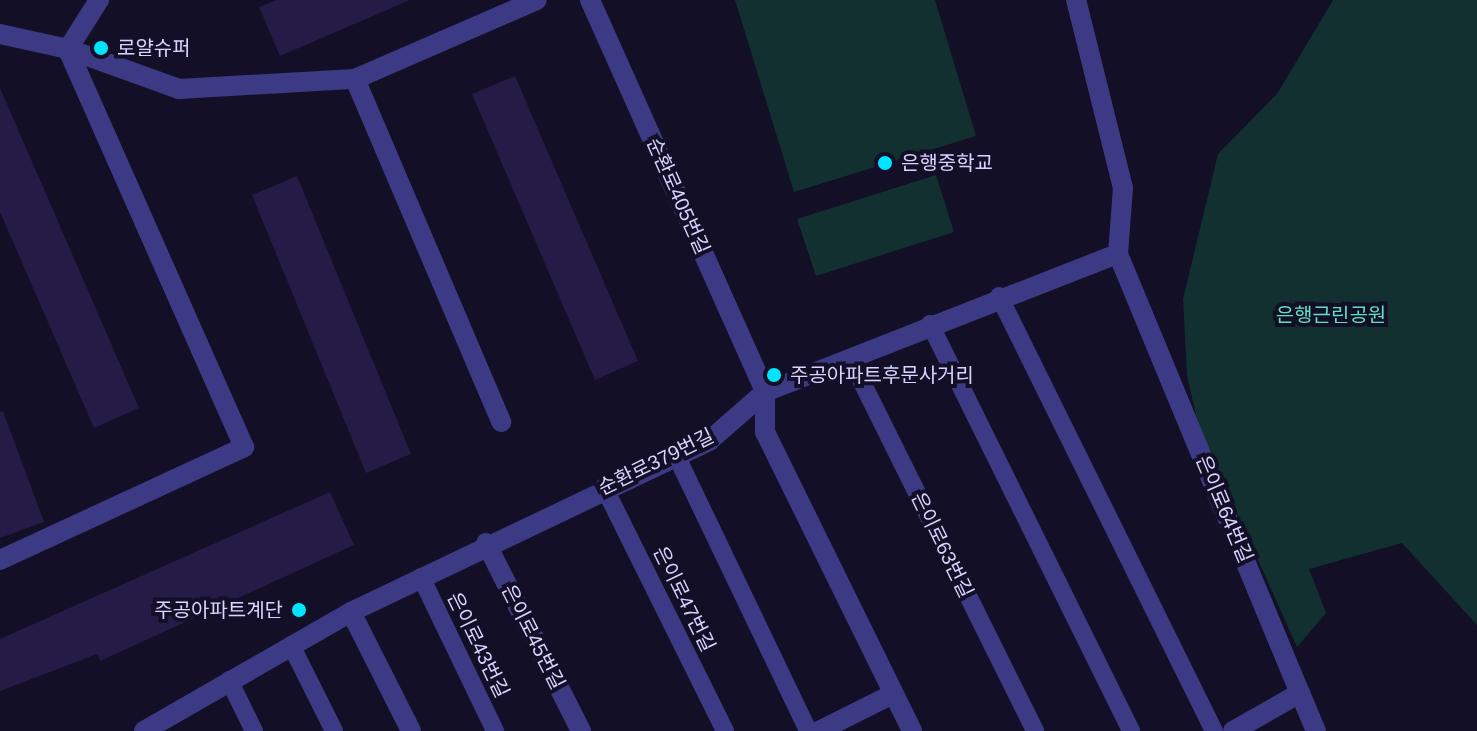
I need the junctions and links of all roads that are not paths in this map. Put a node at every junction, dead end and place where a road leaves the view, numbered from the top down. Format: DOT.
graph roads {
  1 [pos="99,0"];
  2 [pos="537,0"];
  3 [pos="590,0"];
  4 [pos="1076,0"];
  5 [pos="0,34"];
  6 [pos="68,49"];
  7 [pos="355,79"];
  8 [pos="1118,254"];
  9 [pos="999,296"];
  10 [pos="930,324"];
  11 [pos="850,358"];
  12 [pos="765,392"];
  13 [pos="501,422"];
  14 [pos="676,455"];
  15 [pos="604,487"];
  16 [pos="486,543"];
  17 [pos="0,560"];
  18 [pos="421,577"];
  19 [pos="351,612"];
  20 [pos="291,645"];
  21 [pos="229,680"];
  22 [pos="1300,693"];
  23 [pos="893,694"];
  24 [pos="144,731"];
  25 [pos="254,731"];
  26 [pos="334,731"];
  27 [pos="411,731"];
  28 [pos="495,731"];
  29 [pos="581,731"];
  30 [pos="725,731"];
  31 [pos="808,731"];
  32 [pos="819,731"];
  33 [pos="912,731"];
  34 [pos="1035,731"];
  35 [pos="1131,731"];
  36 [pos="1214,731"];
  37 [pos="1233,731"];
  38 [pos="1316,731"];
  1 -- 6 [label="street"];
  2 -- 7 [label="street"];
  3 -- 12 [label="street, 순환로405번길"];
  4 -- 8 [label="street"];
  5 -- 6 [label="street"];
  6 -- 7 [label="street"];
  6 -- 17 [label="street"];
  7 -- 13 [label="street"];
  8 -- 9 [label="street, 순환로379번길"];
  8 -- 22 [label="street, 은이로64번길"];
  9 -- 10 [label="street, 순환로379번길"];
  9 -- 36 [label="lane"];
  10 -- 11 [label="street, 순환로379번길"];
  10 -- 35 [label="lane"];
  11 -- 12 [label="street, 순환로379번길"];
  11 -- 34 [label="lane, 은이로63번길"];
  12 -- 14 [label="street, 순환로379번길"];
  12 -- 23 [label="street"];
  14 -- 15 [label="street, 순환로379번길"];
  14 -- 31 [label="lane"];
  15 -- 16 [label="street, 순환로379번길"];
  15 -- 30 [label="lane, 은이로47번길"];
  16 -- 18 [label="street, 순환로379번길"];
  16 -- 29 [label="street, 은이로45번길"];
  18 -- 19 [label="street, 순환로379번길"];
  18 -- 28 [label="lane, 은이로43번길"];
  19 -- 20 [label="street, 순환로379번길"];
  19 -- 27 [label="street"];
  20 -- 21 [label="street, 순환로379번길"];
  20 -- 26 [label="lane"];
  21 -- 24 [label="street, 순환로379번길"];
  21 -- 25 [label="lane"];
  22 -- 37 [label="street"];
  22 -- 38 [label="street, 은이로64번길"];
  23 -- 32 [label="street"];
  23 -- 33 [label="street"];
}
